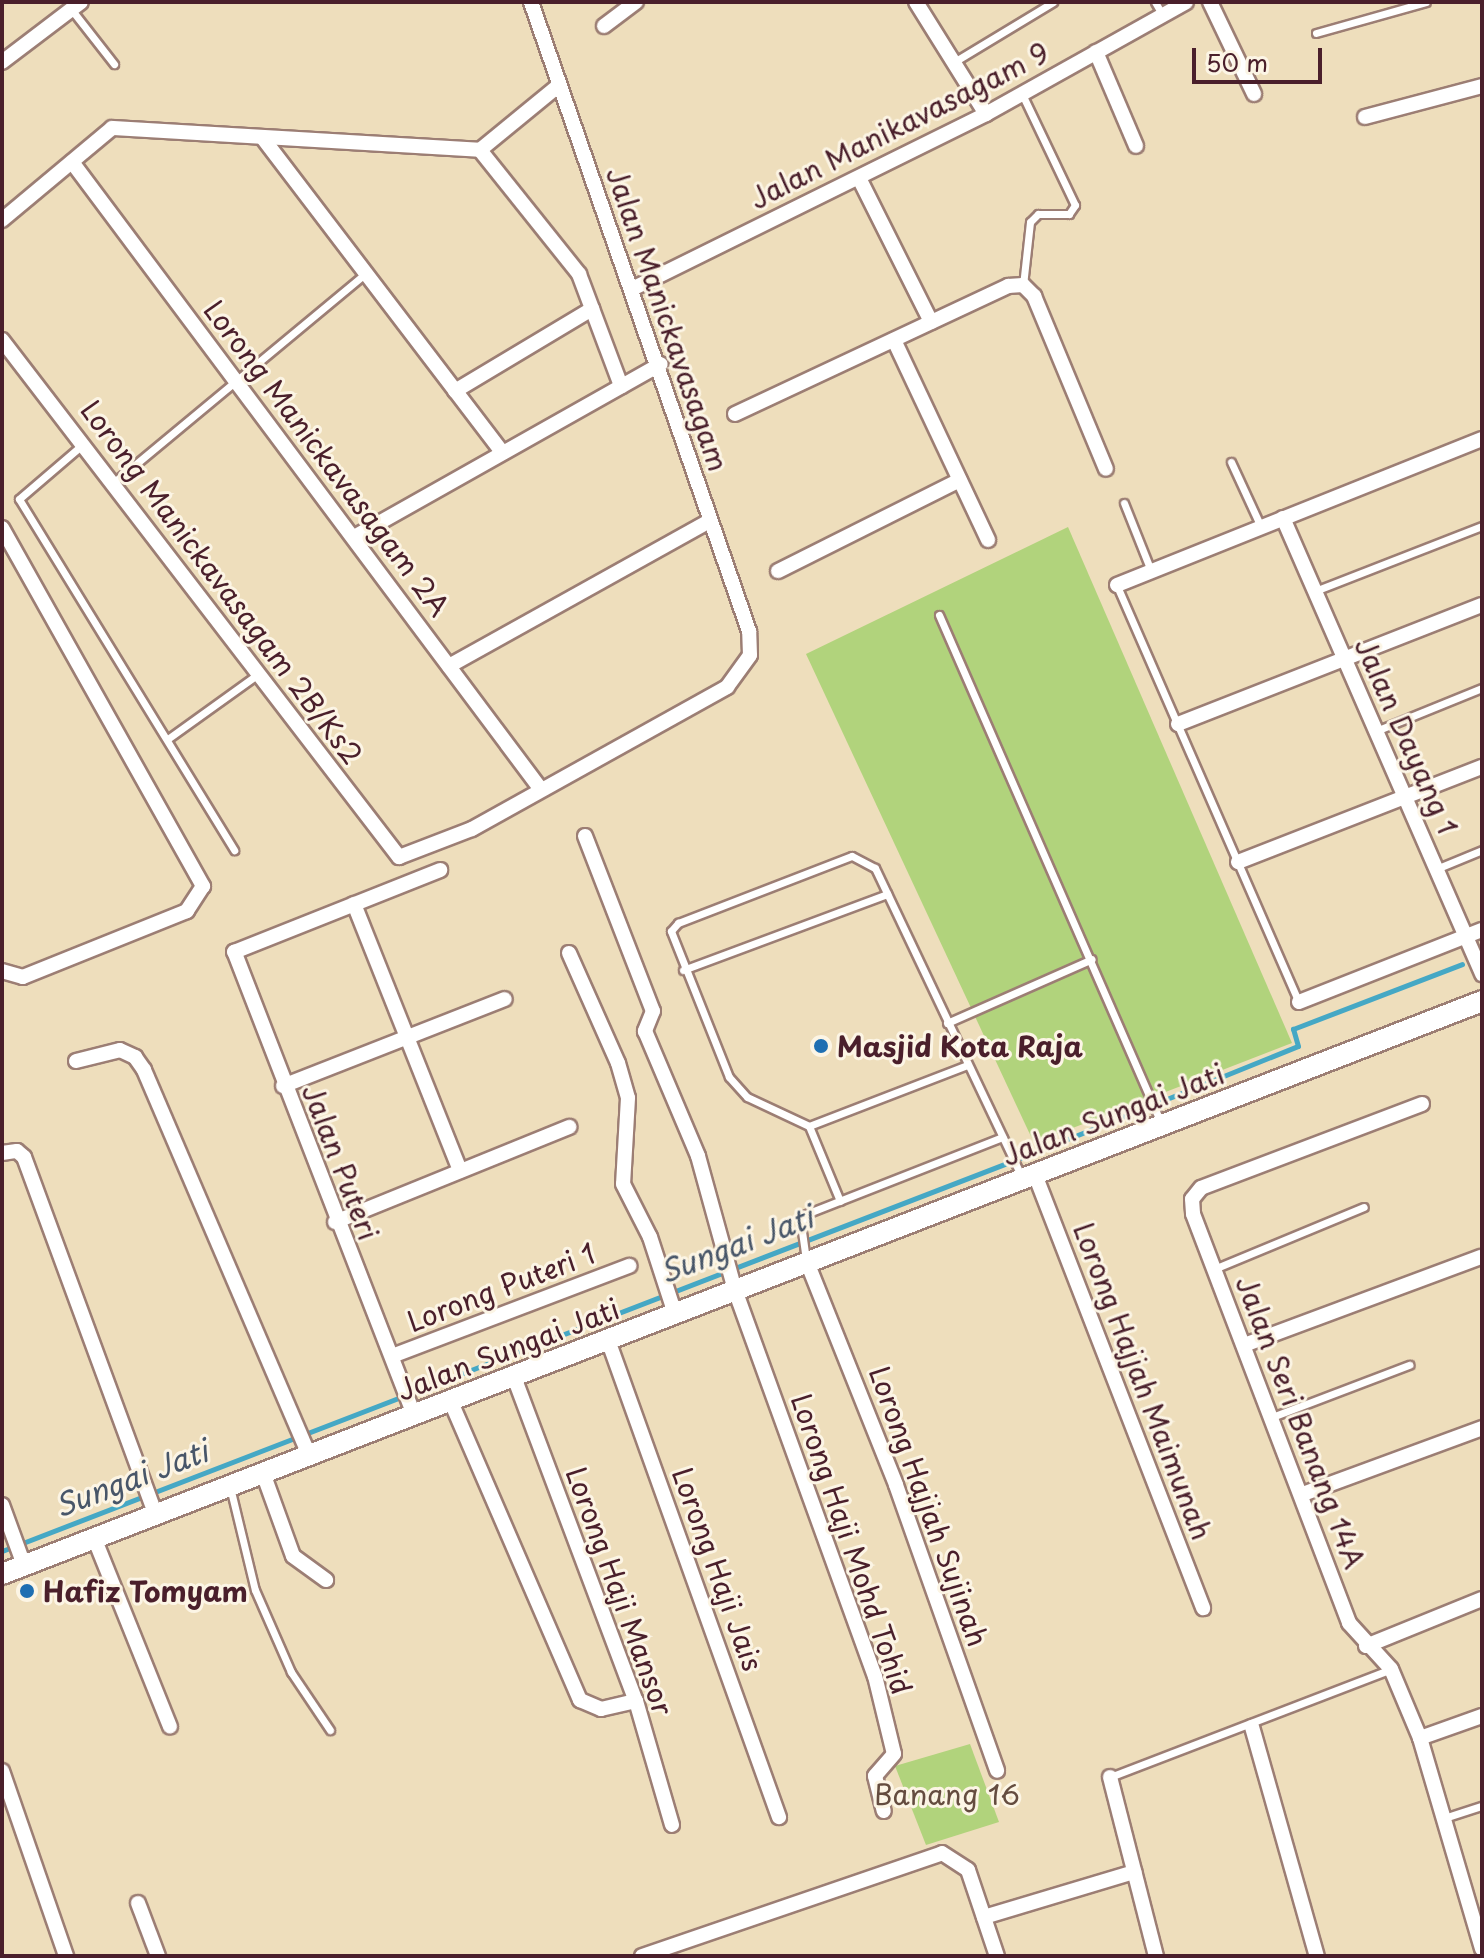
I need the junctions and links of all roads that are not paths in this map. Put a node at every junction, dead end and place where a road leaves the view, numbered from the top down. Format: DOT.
graph roads {
  1 [pos="531,2"];
  2 [pos="636,2"];
  3 [pos="916,2"];
  4 [pos="1053,2"];
  5 [pos="1186,2"];
  6 [pos="1210,2"];
  7 [pos="1426,2"];
  8 [pos="77,4"];
  9 [pos="1158,8"];
  10 [pos="604,26"];
  11 [pos="1316,33"];
  12 [pos="1096,52"];
  13 [pos="2,62"];
  14 [pos="954,62"];
  15 [pos="114,64"];
  16 [pos="559,85"];
  17 [pos="1482,86"];
  18 [pos="1022,93"];
  19 [pos="1254,94"];
  20 [pos="986,114"];
  21 [pos="1365,117"];
  22 [pos="262,137"];
  23 [pos="1136,146"];
  24 [pos="480,150"];
  25 [pos="72,162"];
  26 [pos="859,178"];
  27 [pos="2,220"];
  28 [pos="366,273"];
  29 [pos="1015,286"];
  30 [pos="632,289"];
  31 [pos="592,309"];
  32 [pos="931,322"];
  33 [pos="2,340"];
  34 [pos="894,340"];
  35 [pos="661,364"];
  36 [pos="238,380"];
  37 [pos="621,386"];
  38 [pos="455,391"];
  39 [pos="735,414"];
  40 [pos="1482,439"];
  41 [pos="84,444"];
  42 [pos="503,453"];
  43 [pos="1231,462"];
  44 [pos="1106,469"];
  45 [pos="960,480"];
  46 [pos="113,483"];
  47 [pos="1124,503"];
  48 [pos="1283,518"];
  49 [pos="709,521"];
  50 [pos="1482,526"];
  51 [pos="1261,527"];
  52 [pos="2,528"];
  53 [pos="354,537"];
  54 [pos="988,540"];
  55 [pos="778,571"];
  56 [pos="1151,571"];
  57 [pos="1117,585"];
  58 [pos="1315,591"];
  59 [pos="1482,605"];
  60 [pos="939,615"];
  61 [pos="1345,659"];
  62 [pos="449,666"];
  63 [pos="259,673"];
  64 [pos="1482,688"];
  65 [pos="1178,724"];
  66 [pos="1376,731"];
  67 [pos="169,738"];
  68 [pos="1482,767"];
  69 [pos="539,787"];
  70 [pos="1405,797"];
  71 [pos="585,836"];
  72 [pos="234,850"];
  73 [pos="1482,850"];
  74 [pos="1238,862"];
  75 [pos="1436,869"];
  76 [pos="440,870"];
  77 [pos="887,894"];
  78 [pos="354,904"];
  79 [pos="1482,930"];
  80 [pos="1465,936"];
  81 [pos="569,953"];
  82 [pos="1092,959"];
  83 [pos="683,970"];
  84 [pos="2,971"];
  85 [pos="1482,974"];
  86 [pos="505,999"];
  87 [pos="1482,1001"];
  88 [pos="1299,1002"];
  89 [pos="947,1023"];
  90 [pos="407,1038"];
  91 [pos="76,1061"];
  92 [pos="967,1065"];
  93 [pos="283,1086"];
  94 [pos="1422,1104"];
  95 [pos="1159,1119"];
  96 [pos="809,1126"];
  97 [pos="569,1127"];
  98 [pos="1002,1137"];
  99 [pos="2,1153"];
  100 [pos="460,1171"];
  101 [pos="1024,1172"];
  102 [pos="840,1201"];
  103 [pos="1364,1207"];
  104 [pos="335,1222"];
  105 [pos="805,1254"];
  106 [pos="1481,1257"];
  107 [pos="629,1266"];
  108 [pos="1214,1269"];
  109 [pos="732,1277"];
  110 [pos="671,1301"];
  111 [pos="608,1340"];
  112 [pos="1244,1345"];
  113 [pos="392,1356"];
  114 [pos="1409,1365"];
  115 [pos="514,1377"];
  116 [pos="451,1402"];
  117 [pos="412,1410"];
  118 [pos="1272,1417"];
  119 [pos="1482,1428"];
  120 [pos="304,1443"];
  121 [pos="263,1473"];
  122 [pos="230,1487"];
  123 [pos="1303,1494"];
  124 [pos="151,1503"];
  125 [pos="2,1505"];
  126 [pos="95,1540"];
  127 [pos="20,1554"];
  128 [pos="2,1574"];
  129 [pos="326,1580"];
  130 [pos="1482,1599"];
  131 [pos="1203,1608"];
  132 [pos="1366,1646"];
  133 [pos="1391,1669"];
  134 [pos="636,1701"];
  135 [pos="1482,1716"];
  136 [pos="170,1727"];
  137 [pos="1252,1727"];
  138 [pos="330,1730"];
  139 [pos="1420,1738"];
  140 [pos="2,1771"];
  141 [pos="997,1771"];
  142 [pos="1110,1777"];
  143 [pos="1482,1806"];
  144 [pos="884,1811"];
  145 [pos="779,1817"];
  146 [pos="1444,1818"];
  147 [pos="672,1825"];
  148 [pos="1134,1872"];
  149 [pos="138,1903"];
  150 [pos="984,1917"];
  151 [pos="1482,1949"];
  152 [pos="66,1956"];
  153 [pos="158,1956"];
  154 [pos="642,1956"];
  155 [pos="997,1956"];
  156 [pos="1156,1956"];
  157 [pos="1317,1956"];
  1 -- 16 [label="street, Jalan Manickavasagam"];
  2 -- 10 [label="street"];
  3 -- 14 [label="street"];
  4 -- 14 [label="lane"];
  5 -- 9 [label="street, Jalan Manikavasagam 9"];
  6 -- 19 [label="street"];
  7 -- 11 [label="lane"];
  8 -- 13 [label="street"];
  8 -- 15 [label="lane"];
  9 -- 12 [label="street, Jalan Manikavasagam 9"];
  12 -- 18 [label="street, Jalan Manikavasagam 9"];
  12 -- 23 [label="street"];
  14 -- 20 [label="street"];
  16 -- 24 [label="street"];
  16 -- 30 [label="street, Jalan Manickavasagam"];
  17 -- 21 [label="street"];
  18 -- 20 [label="street, Jalan Manikavasagam 9"];
  18 -- 29 [label="lane"];
  20 -- 26 [label="street, Jalan Manikavasagam 9"];
  22 -- 24 [label="street"];
  22 -- 25 [label="street"];
  22 -- 28 [label="street"];
  24 -- 31 [label="street"];
  25 -- 27 [label="street"];
  25 -- 36 [label="street, Lorong Manickavasagam 2A"];
  26 -- 30 [label="street, Jalan Manikavasagam 9"];
  26 -- 32 [label="street"];
  28 -- 36 [label="lane"];
  28 -- 38 [label="street"];
  29 -- 32 [label="street"];
  29 -- 44 [label="street"];
  30 -- 35 [label="street, Jalan Manickavasagam"];
  31 -- 37 [label="street"];
  31 -- 38 [label="street"];
  32 -- 34 [label="street"];
  33 -- 41 [label="street, Lorong Manickavasagam 2B/Ks2"];
  34 -- 39 [label="street"];
  34 -- 45 [label="street"];
  35 -- 37 [label="street"];
  35 -- 49 [label="street, Jalan Manickavasagam"];
  36 -- 46 [label="lane"];
  36 -- 53 [label="street, Lorong Manickavasagam 2A"];
  37 -- 42 [label="street"];
  38 -- 42 [label="street"];
  40 -- 48 [label="street"];
  41 -- 46 [label="street, Lorong Manickavasagam 2B/Ks2"];
  41 -- 67 [label="lane"];
  42 -- 53 [label="street"];
  43 -- 51 [label="lane"];
  45 -- 54 [label="street"];
  45 -- 55 [label="street"];
  46 -- 63 [label="street, Lorong Manickavasagam 2B/Ks2"];
  47 -- 56 [label="lane"];
  48 -- 51 [label="street"];
  48 -- 58 [label="street, Jalan Dayang 1"];
  49 -- 62 [label="street"];
  49 -- 69 [label="street, Jalan Manickavasagam"];
  50 -- 58 [label="lane"];
  51 -- 56 [label="street"];
  52 -- 84 [label="street"];
  53 -- 62 [label="street, Lorong Manickavasagam 2A"];
  56 -- 57 [label="street"];
  57 -- 65 [label="lane"];
  58 -- 61 [label="street, Jalan Dayang 1"];
  59 -- 61 [label="street"];
  60 -- 82 [label="lane"];
  61 -- 65 [label="street"];
  61 -- 66 [label="street, Jalan Dayang 1"];
  62 -- 69 [label="street, Lorong Manickavasagam 2A"];
  63 -- 67 [label="lane"];
  63 -- 69 [label="street, Lorong Manickavasagam 2B/Ks2"];
  64 -- 66 [label="lane"];
  65 -- 74 [label="lane"];
  66 -- 70 [label="street, Jalan Dayang 1"];
  67 -- 72 [label="lane"];
  68 -- 70 [label="street"];
  70 -- 74 [label="street"];
  70 -- 75 [label="street, Jalan Dayang 1"];
  71 -- 109 [label="street"];
  73 -- 75 [label="lane"];
  74 -- 88 [label="lane"];
  75 -- 80 [label="street, Jalan Dayang 1"];
  76 -- 78 [label="street"];
  77 -- 83 [label="lane"];
  77 -- 83 [label="lane"];
  77 -- 89 [label="lane"];
  78 -- 90 [label="street"];
  78 -- 93 [label="street, Jalan Puteri"];
  79 -- 80 [label="street"];
  80 -- 85 [label="street, Jalan Dayang 1"];
  80 -- 88 [label="street"];
  81 -- 110 [label="street"];
  82 -- 89 [label="lane"];
  82 -- 95 [label="lane"];
  83 -- 96 [label="lane"];
  86 -- 90 [label="street"];
  87 -- 95 [label="main road, Jalan Sungai Jati"];
  89 -- 92 [label="lane"];
  90 -- 93 [label="street"];
  90 -- 100 [label="street"];
  91 -- 120 [label="street"];
  92 -- 96 [label="lane"];
  92 -- 98 [label="lane"];
  93 -- 104 [label="street, Jalan Puteri"];
  94 -- 108 [label="street, Jalan Seri Banang 14A"];
  95 -- 101 [label="main road, Jalan Sungai Jati"];
  96 -- 102 [label="lane"];
  97 -- 100 [label="street"];
  98 -- 101 [label="lane"];
  98 -- 102 [label="lane"];
  99 -- 124 [label="street"];
  100 -- 104 [label="street"];
  101 -- 105 [label="main road, Jalan Sungai Jati"];
  101 -- 131 [label="street, Lorong Hajjah Maimunah"];
  102 -- 105 [label="lane"];
  103 -- 108 [label="lane"];
  104 -- 113 [label="street, Jalan Puteri"];
  105 -- 109 [label="main road, Jalan Sungai Jati"];
  105 -- 141 [label="street, Lorong Hajjah Sujinah"];
  106 -- 112 [label="street"];
  107 -- 113 [label="street, Lorong Puteri 1"];
  108 -- 112 [label="street, Jalan Seri Banang 14A"];
  109 -- 110 [label="main road, Jalan Sungai Jati"];
  109 -- 144 [label="street, Lorong Haji Mohd Tohid"];
  110 -- 111 [label="main road, Jalan Sungai Jati"];
  111 -- 115 [label="main road, Jalan Sungai Jati"];
  111 -- 145 [label="street, Lorong Haji Jais"];
  112 -- 118 [label="street, Jalan Seri Banang 14A"];
  113 -- 117 [label="street, Jalan Puteri"];
  114 -- 118 [label="lane"];
  115 -- 116 [label="main road, Jalan Sungai Jati"];
  115 -- 134 [label="street, Lorong Haji Mansor"];
  116 -- 117 [label="main road, Jalan Sungai Jati"];
  116 -- 134 [label="street"];
  117 -- 120 [label="main road, Jalan Sungai Jati"];
  118 -- 123 [label="street, Jalan Seri Banang 14A"];
  119 -- 123 [label="street"];
  120 -- 121 [label="main road, Jalan Sungai Jati"];
  121 -- 122 [label="main road, Jalan Sungai Jati"];
  121 -- 129 [label="street"];
  122 -- 124 [label="main road, Jalan Sungai Jati"];
  122 -- 138 [label="lane"];
  123 -- 132 [label="street, Jalan Seri Banang 14A"];
  124 -- 126 [label="main road, Jalan Sungai Jati"];
  125 -- 127 [label="street"];
  126 -- 127 [label="main road, Jalan Sungai Jati"];
  126 -- 136 [label="street"];
  127 -- 128 [label="main road, Jalan Sungai Jati"];
  130 -- 132 [label="street"];
  132 -- 133 [label="street, Jalan Seri Banang 14A"];
  133 -- 137 [label="lane"];
  133 -- 139 [label="street"];
  134 -- 147 [label="street, Lorong Haji Mansor"];
  135 -- 139 [label="street"];
  137 -- 142 [label="lane"];
  137 -- 157 [label="street"];
  139 -- 146 [label="street"];
  140 -- 152 [label="street"];
  142 -- 148 [label="street"];
  143 -- 146 [label="lane"];
  146 -- 151 [label="street"];
  148 -- 150 [label="street"];
  148 -- 156 [label="street"];
  149 -- 153 [label="street"];
  150 -- 154 [label="street"];
  150 -- 155 [label="street"];
}
